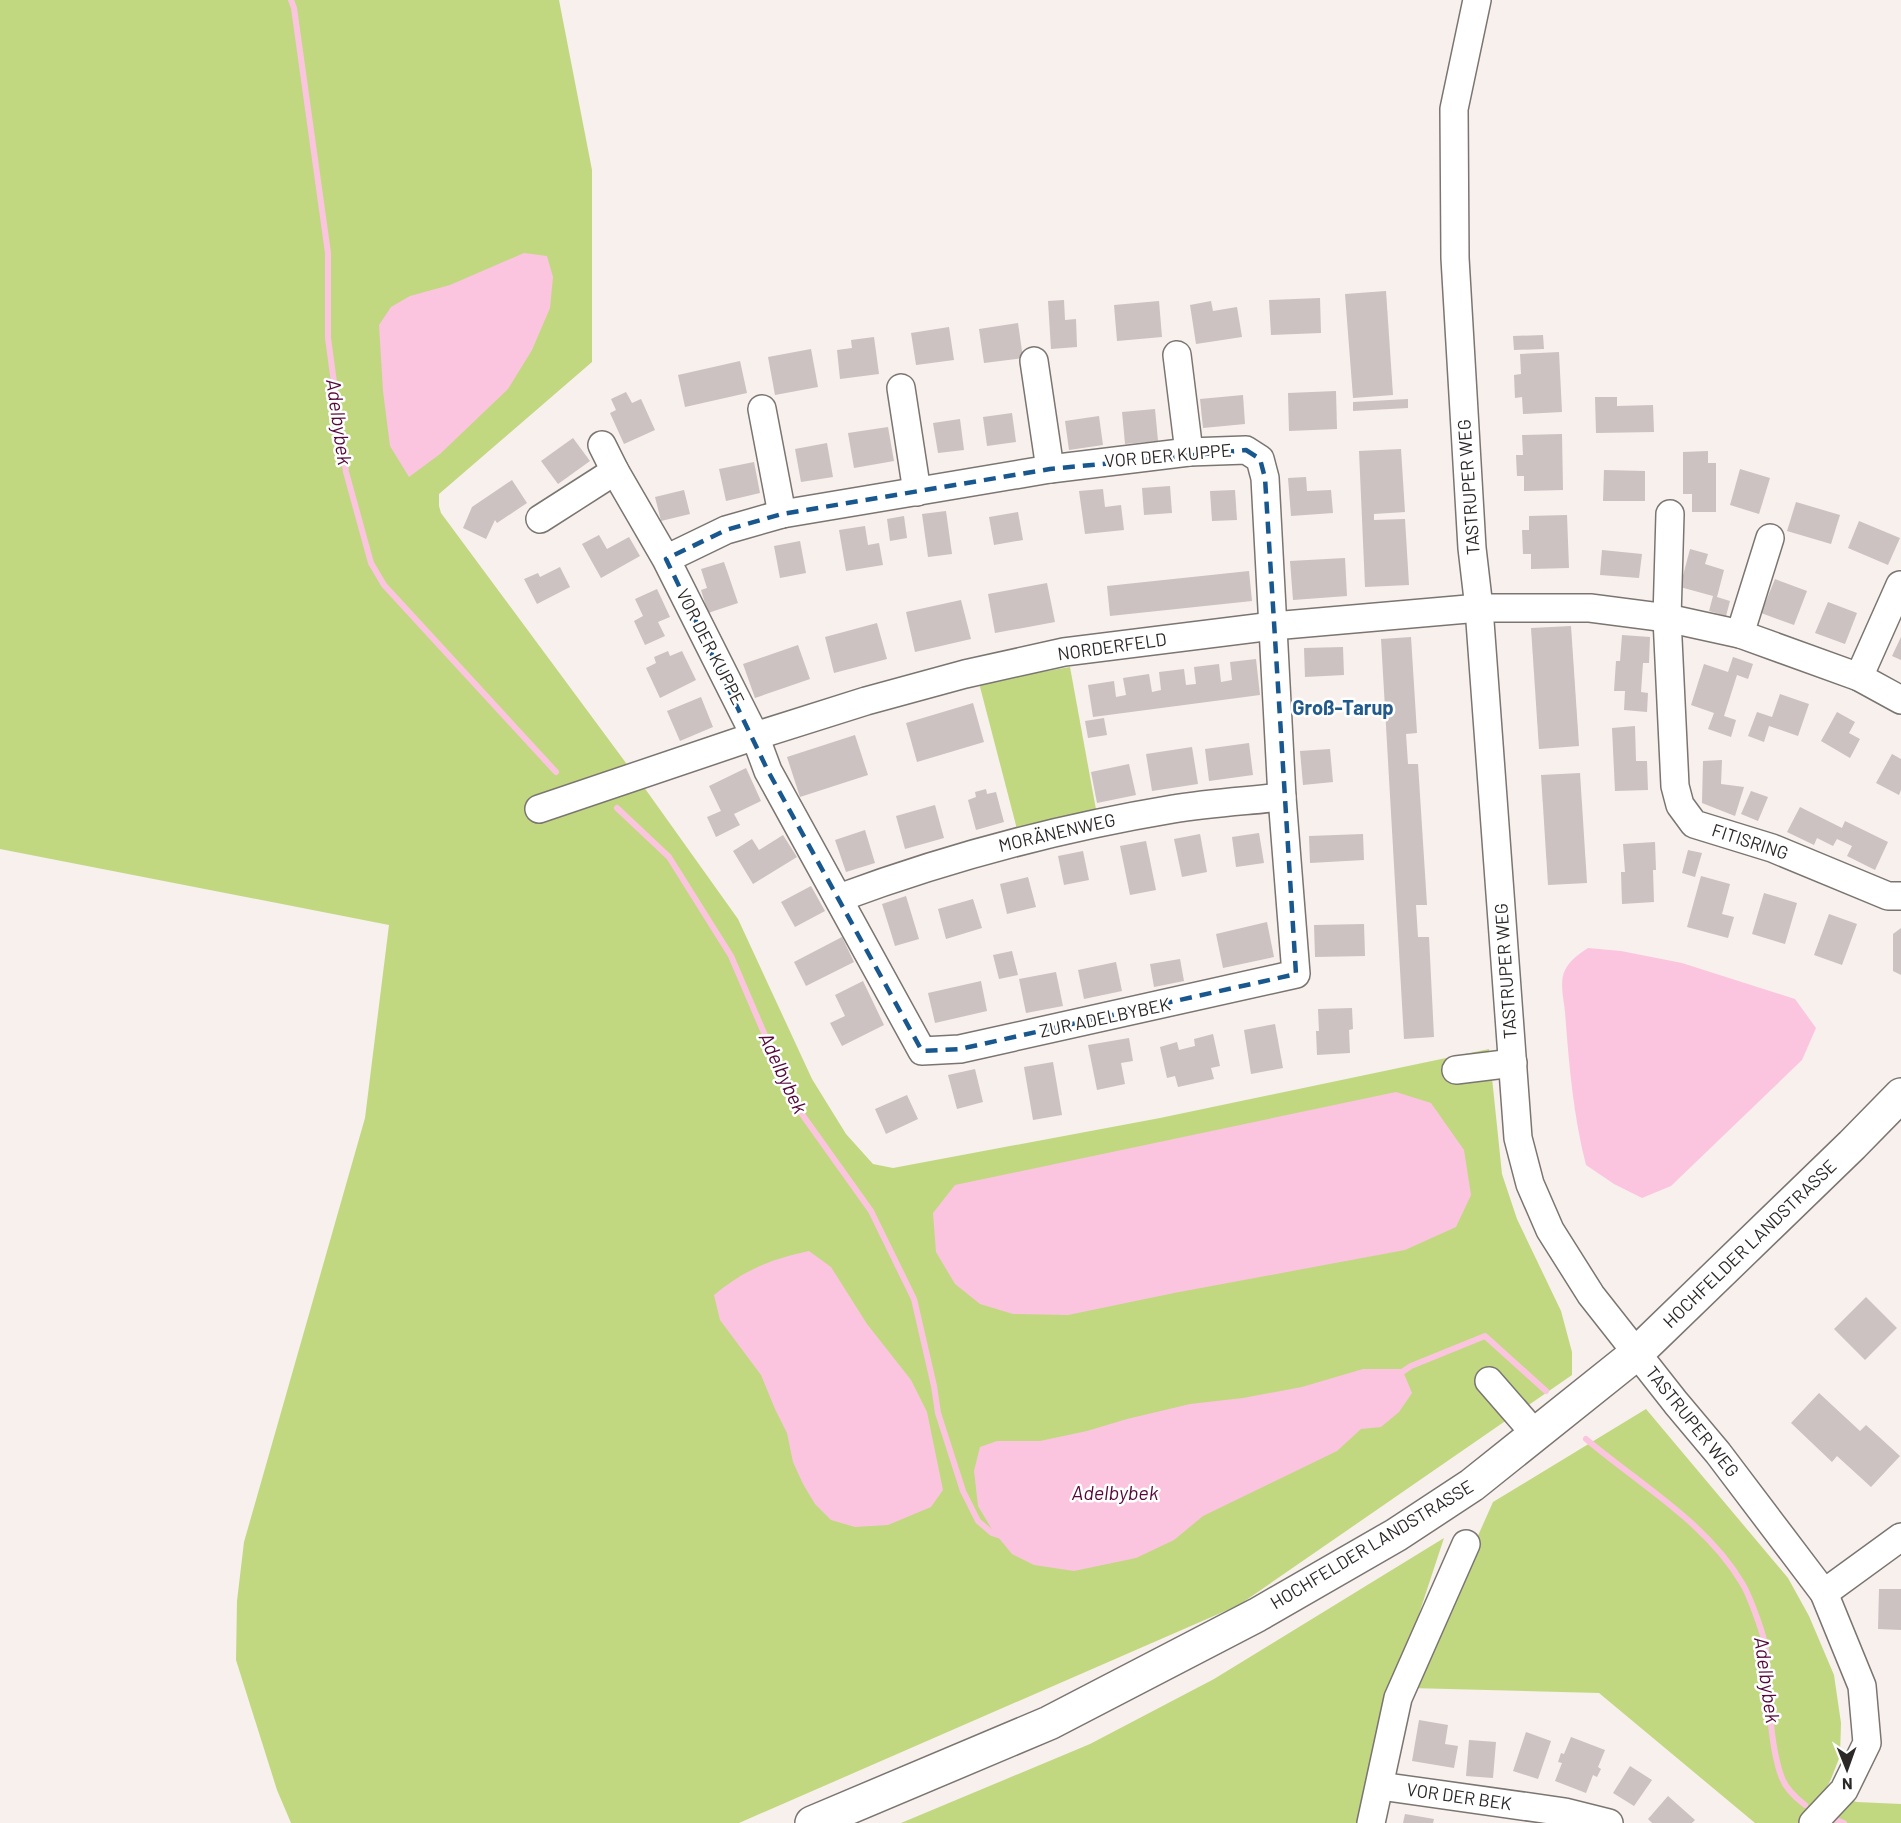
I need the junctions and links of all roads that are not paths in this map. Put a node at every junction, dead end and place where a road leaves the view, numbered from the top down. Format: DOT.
graph roads {
  1 [pos="1477,0"];
  2 [pos="1177,355"];
  3 [pos="1034,362"];
  4 [pos="901,388"];
  5 [pos="762,410"];
  6 [pos="602,445"];
  7 [pos="1189,452"];
  8 [pos="1050,469"];
  9 [pos="615,471"];
  10 [pos="917,492"];
  11 [pos="1670,513"];
  12 [pos="782,514"];
  13 [pos="540,519"];
  14 [pos="1770,538"];
  15 [pos="666,559"];
  16 [pos="1900,585"];
  17 [pos="1479,608"];
  18 [pos="1667,618"];
  19 [pos="1273,626"];
  20 [pos="1740,634"];
  21 [pos="1859,677"];
  22 [pos="1901,700"];
  23 [pos="755,736"];
  24 [pos="1282,797"];
  25 [pos="539,809"];
  26 [pos="1901,896"];
  27 [pos="839,898"];
  28 [pos="1513,1064"];
  29 [pos="1456,1070"];
  30 [pos="1901,1095"];
  31 [pos="1637,1353"];
  32 [pos="1489,1381"];
  33 [pos="1536,1435"];
  34 [pos="1901,1538"];
  35 [pos="1466,1544"];
  36 [pos="1824,1593"];
  37 [pos="1380,1786"];
  38 [pos="812,1823"];
  39 [pos="1371,1823"];
  40 [pos="1608,1823"];
  41 [pos="1813,1823"];
  1 -- 17 [label="street, TASTRUPER WEG"];
  2 -- 7 [label="street"];
  3 -- 8 [label="street"];
  4 -- 10 [label="street"];
  5 -- 12 [label="street"];
  6 -- 9 [label="street, VOR DER KUPPE"];
  7 -- 8 [label="street, VOR DER KUPPE"];
  7 -- 19 [label="street, VOR DER KUPPE"];
  8 -- 10 [label="street, VOR DER KUPPE"];
  9 -- 13 [label="street"];
  9 -- 15 [label="street, VOR DER KUPPE"];
  10 -- 12 [label="street, VOR DER KUPPE"];
  11 -- 18 [label="street, FITISRING"];
  12 -- 15 [label="street, VOR DER KUPPE"];
  14 -- 20 [label="street"];
  15 -- 23 [label="street, VOR DER KUPPE"];
  16 -- 21 [label="street"];
  17 -- 18 [label="street"];
  17 -- 19 [label="street, NORDERFELD"];
  17 -- 28 [label="street, TASTRUPER WEG"];
  18 -- 20 [label="street"];
  18 -- 26 [label="street, FITISRING"];
  19 -- 23 [label="street, NORDERFELD"];
  19 -- 24 [label="street, ZUR ADELBYBEK"];
  20 -- 21 [label="street"];
  21 -- 22 [label="street"];
  23 -- 25 [label="street, NORDERFELD"];
  23 -- 27 [label="street, ZUR ADELBYBEK"];
  24 -- 27 [label="street, MORÄNENWEG"];
  24 -- 27 [label="street, ZUR ADELBYBEK"];
  28 -- 29 [label="street"];
  28 -- 31 [label="street, TASTRUPER WEG"];
  30 -- 31 [label="main road, HOCHFELDER LANDSTRASSE"];
  31 -- 33 [label="main road, HOCHFELDER LANDSTRASSE"];
  31 -- 36 [label="street, TASTRUPER WEG"];
  32 -- 33 [label="street"];
  33 -- 38 [label="main road, HOCHFELDER LANDSTRASSE"];
  34 -- 36 [label="street"];
  35 -- 37 [label="street"];
  36 -- 41 [label="street, TASTRUPER WEG"];
  37 -- 39 [label="street"];
  37 -- 40 [label="street, VOR DER BEK"];
}
